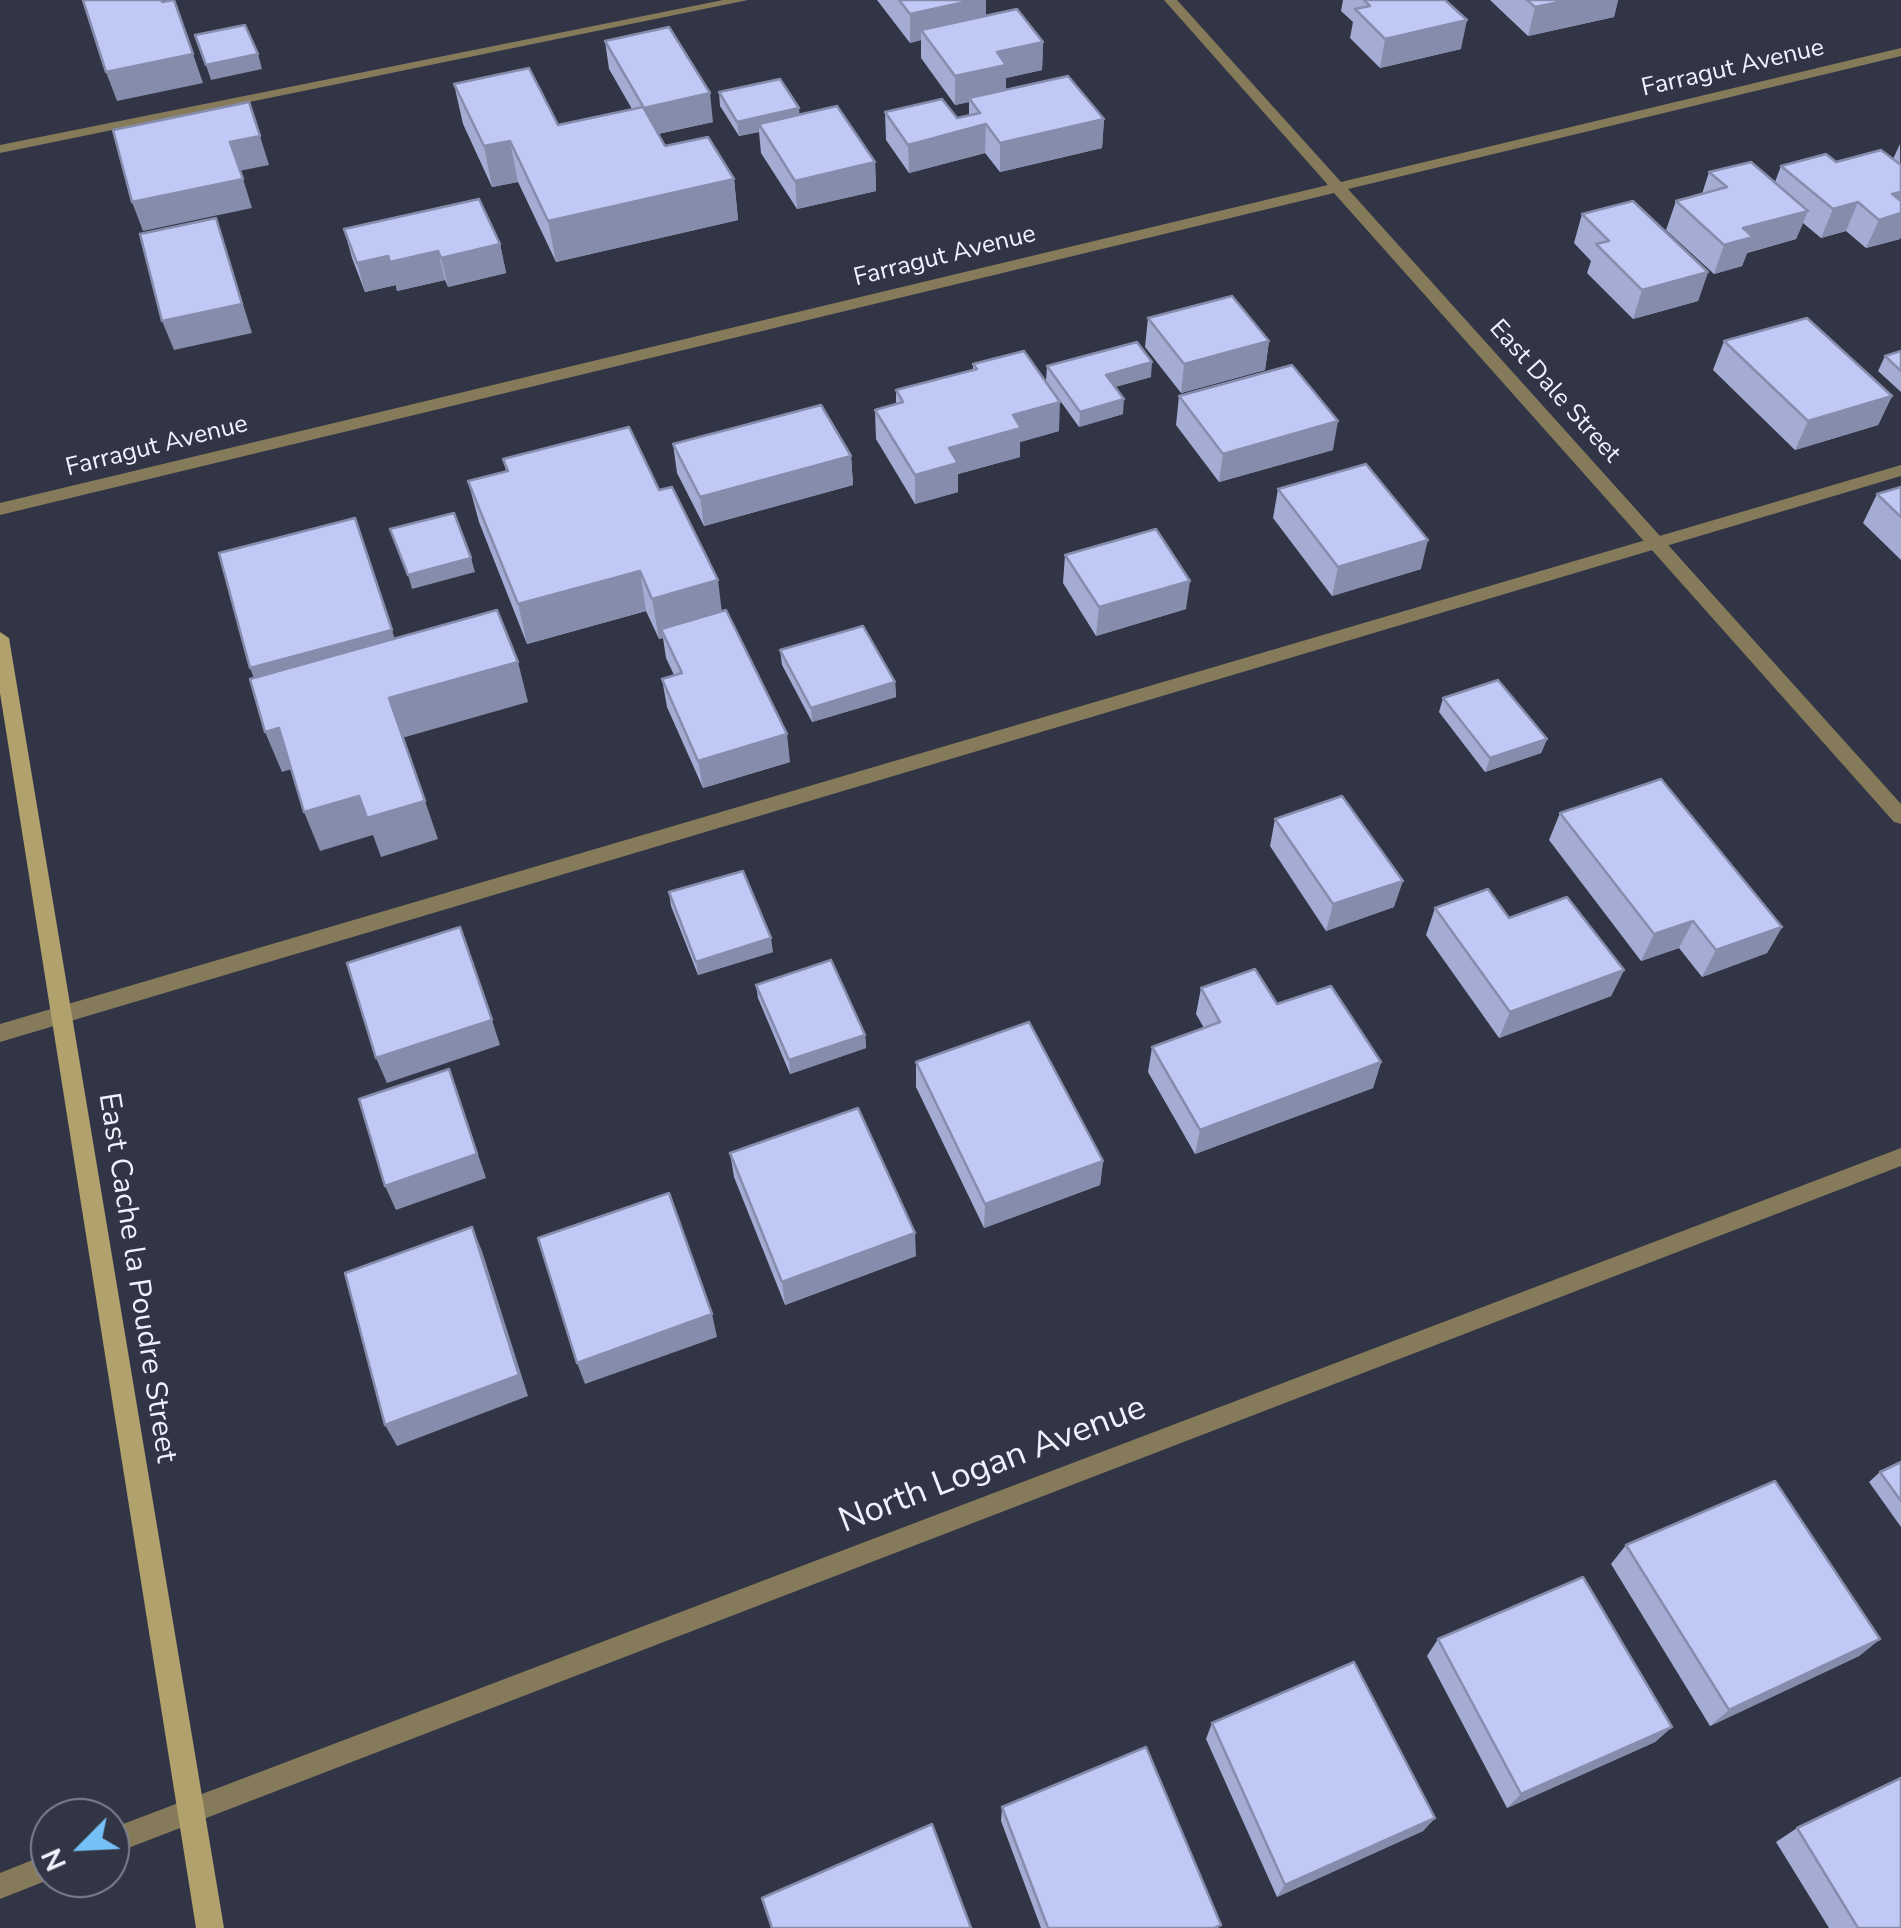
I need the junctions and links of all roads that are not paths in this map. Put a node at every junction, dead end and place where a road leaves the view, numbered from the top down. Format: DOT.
graph roads {
  1 [pos="742,0"];
  2 [pos="1170,0"];
  3 [pos="1901,52"];
  4 [pos="0,149"];
  5 [pos="1337,186"];
  6 [pos="1901,470"];
  7 [pos="0,509"];
  8 [pos="1655,542"];
  9 [pos="0,638"];
  10 [pos="1901,817"];
  11 [pos="63,1015"];
  12 [pos="0,1033"];
  13 [pos="1901,1157"];
  14 [pos="192,1810"];
  15 [pos="130,1834"];
  16 [pos="30,1874"];
  17 [pos="0,1886"];
  18 [pos="210,1928"];
  1 -- 4 [label="street"];
  2 -- 5 [label="street, East Dale Street"];
  3 -- 5 [label="street, Farragut Avenue"];
  5 -- 7 [label="street, Farragut Avenue"];
  5 -- 8 [label="street, East Dale Street"];
  6 -- 8 [label="street"];
  8 -- 10 [label="street, East Dale Street"];
  8 -- 11 [label="street"];
  9 -- 11 [label="street, East Cache la Poudre Street"];
  11 -- 12 [label="street"];
  11 -- 14 [label="street, East Cache la Poudre Street"];
  13 -- 14 [label="street, North Logan Avenue"];
  14 -- 15 [label="street, North Logan Avenue"];
  14 -- 18 [label="street, East Cache la Poudre Street"];
  16 -- 17 [label="street"];
}
